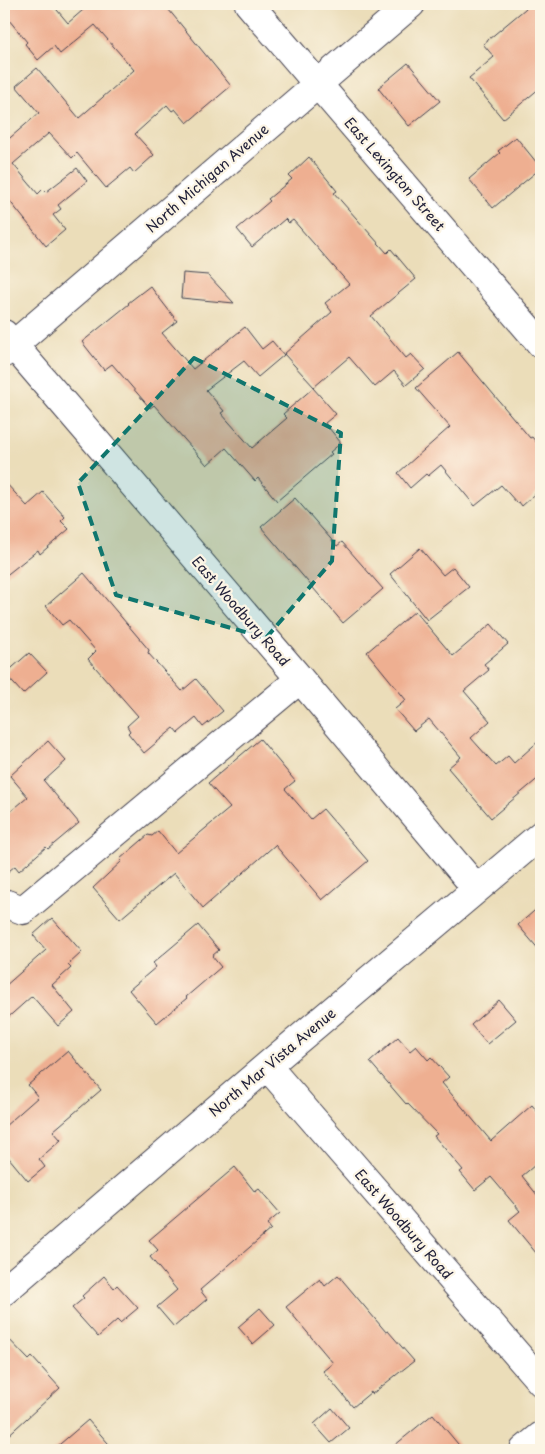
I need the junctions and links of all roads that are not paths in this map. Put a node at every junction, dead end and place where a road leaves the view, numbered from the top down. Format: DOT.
graph roads {
  1 [pos="249,4"];
  2 [pos="411,4"];
  3 [pos="317,83"];
  4 [pos="7,344"];
  5 [pos="541,344"];
  6 [pos="300,678"];
  7 [pos="541,835"];
  8 [pos="477,889"];
  9 [pos="4,903"];
  10 [pos="267,1066"];
  11 [pos="4,1291"];
  12 [pos="541,1382"];
  13 [pos="541,1436"];
  14 [pos="524,1450"];
  1 -- 3 [label="street, East Lexington Street"];
  2 -- 3 [label="street, North Michigan Avenue"];
  3 -- 4 [label="street, North Michigan Avenue"];
  3 -- 5 [label="street, East Lexington Street"];
  4 -- 6 [label="street, East Woodbury Road"];
  6 -- 8 [label="street, East Woodbury Road"];
  6 -- 9 [label="street"];
  7 -- 8 [label="street, North Mar Vista Avenue"];
  8 -- 10 [label="street, North Mar Vista Avenue"];
  10 -- 11 [label="street, North Mar Vista Avenue"];
  10 -- 12 [label="street, East Woodbury Road"];
  13 -- 14 [label="street"];
}
